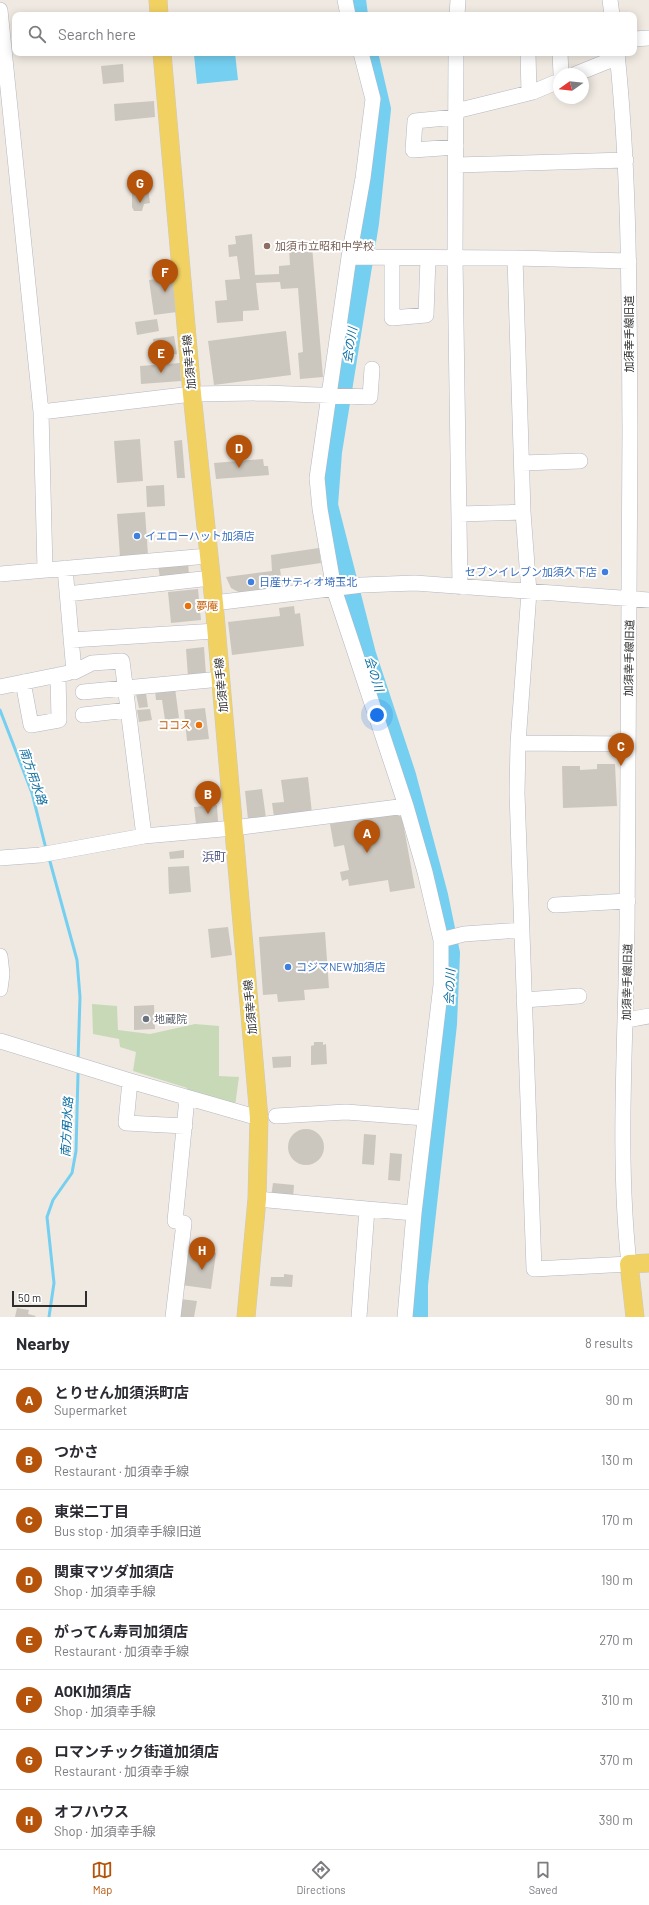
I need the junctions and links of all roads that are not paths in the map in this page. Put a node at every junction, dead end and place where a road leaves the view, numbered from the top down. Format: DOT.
graph roads {
  1 [pos="158,0"];
  2 [pos="345,0"];
  3 [pos="458,0"];
  4 [pos="610,0"];
  5 [pos="0,10"];
  6 [pos="159,12"];
  7 [pos="347,12"];
  8 [pos="457,12"];
  9 [pos="612,12"];
  10 [pos="649,38"];
  11 [pos="637,39"];
  12 [pos="162,56"];
  13 [pos="362,56"];
  14 [pos="456,56"];
  15 [pos="528,56"];
  16 [pos="560,56"];
  17 [pos="616,56"];
  18 [pos="618,56"];
  19 [pos="561,68"];
  20 [pos="589,68"];
  21 [pos="553,83"];
  22 [pos="529,93"];
  23 [pos="456,114"];
  24 [pos="456,147"];
  25 [pos="626,160"];
  26 [pos="456,165"];
  27 [pos="349,257"];
  28 [pos="392,258"];
  29 [pos="428,258"];
  30 [pos="455,258"];
  31 [pos="515,258"];
  32 [pos="629,261"];
  33 [pos="372,369"];
  34 [pos="192,394"];
  35 [pos="328,396"];
  36 [pos="41,412"];
  37 [pos="580,461"];
  38 [pos="522,463"];
  39 [pos="523,512"];
  40 [pos="459,514"];
  41 [pos="208,556"];
  42 [pos="65,568"];
  43 [pos="45,570"];
  44 [pos="0,574"];
  45 [pos="210,578"];
  46 [pos="460,587"];
  47 [pos="338,588"];
  48 [pos="528,592"];
  49 [pos="67,594"];
  50 [pos="630,600"];
  51 [pos="649,600"];
  52 [pos="214,603"];
  53 [pos="216,631"];
  54 [pos="71,640"];
  55 [pos="74,672"];
  56 [pos="58,675"];
  57 [pos="220,679"];
  58 [pos="23,682"];
  59 [pos="0,687"];
  60 [pos="125,687"];
  61 [pos="84,692"];
  62 [pos="128,710"];
  63 [pos="83,715"];
  64 [pos="518,743"];
  65 [pos="628,744"];
  66 [pos="406,806"];
  67 [pos="234,828"];
  68 [pos="144,836"];
  69 [pos="0,858"];
  70 [pos="628,901"];
  71 [pos="555,905"];
  72 [pos="521,930"];
  73 [pos="441,940"];
  74 [pos="0,956"];
  75 [pos="0,989"];
  76 [pos="580,996"];
  77 [pos="524,1000"];
  78 [pos="649,1016"];
  79 [pos="627,1020"];
  80 [pos="0,1042"];
  81 [pos="130,1081"];
  82 [pos="188,1098"];
  83 [pos="268,1117"];
  84 [pos="425,1118"];
  85 [pos="185,1126"];
  86 [pos="257,1199"];
  87 [pos="367,1209"];
  88 [pos="414,1213"];
  89 [pos="629,1264"];
  90 [pos="649,1264"];
  91 [pos="172,1317"];
  92 [pos="246,1317"];
  93 [pos="359,1317"];
  94 [pos="405,1317"];
  95 [pos="635,1317"];
  1 -- 6 [label="main road"];
  2 -- 7 [label="street"];
  3 -- 8 [label="street"];
  4 -- 9 [label="street"];
  5 -- 36 [label="street"];
  10 -- 11 [label="street"];
  12 -- 34 [label="main road, 加須幸手線"];
  13 -- 27 [label="street"];
  14 -- 23 [label="street"];
  15 -- 22 [label="street"];
  16 -- 19 [label="street"];
  17 -- 20 [label="street"];
  18 -- 25 [label="street, 加須幸手線旧道"];
  21 -- 22 [label="street"];
  22 -- 23 [label="street"];
  23 -- 24 [label="street"];
  23 -- 24 [label="street"];
  24 -- 26 [label="street"];
  25 -- 26 [label="street"];
  25 -- 32 [label="street, 加須幸手線旧道"];
  26 -- 30 [label="street"];
  27 -- 28 [label="street"];
  27 -- 35 [label="street"];
  28 -- 29 [label="street"];
  28 -- 29 [label="street"];
  29 -- 30 [label="street"];
  30 -- 31 [label="street"];
  30 -- 40 [label="street"];
  31 -- 32 [label="street"];
  31 -- 38 [label="street"];
  32 -- 50 [label="street, 加須幸手線旧道"];
  33 -- 35 [label="street"];
  34 -- 35 [label="street"];
  34 -- 36 [label="street"];
  34 -- 41 [label="main road, 加須幸手線"];
  35 -- 47 [label="street"];
  36 -- 43 [label="street"];
  37 -- 38 [label="street"];
  38 -- 39 [label="street"];
  39 -- 40 [label="street"];
  39 -- 48 [label="street"];
  40 -- 46 [label="street"];
  41 -- 42 [label="street"];
  41 -- 45 [label="main road, 加須幸手線"];
  42 -- 43 [label="street"];
  42 -- 49 [label="street"];
  43 -- 44 [label="street"];
  45 -- 49 [label="street"];
  45 -- 52 [label="main road, 加須幸手線"];
  46 -- 47 [label="street"];
  46 -- 48 [label="street"];
  47 -- 52 [label="street"];
  47 -- 66 [label="street"];
  48 -- 50 [label="street"];
  48 -- 64 [label="street"];
  49 -- 54 [label="street"];
  50 -- 51 [label="street"];
  50 -- 65 [label="street, 加須幸手線旧道"];
  52 -- 53 [label="main road, 加須幸手線"];
  53 -- 54 [label="street"];
  53 -- 57 [label="main road, 加須幸手線"];
  54 -- 55 [label="street"];
  55 -- 56 [label="street"];
  55 -- 60 [label="street"];
  56 -- 58 [label="street"];
  56 -- 58 [label="street"];
  57 -- 60 [label="street"];
  57 -- 67 [label="main road, 加須幸手線"];
  58 -- 59 [label="street"];
  60 -- 61 [label="street"];
  60 -- 62 [label="street"];
  62 -- 63 [label="street"];
  62 -- 68 [label="street"];
  64 -- 65 [label="street"];
  64 -- 72 [label="street"];
  65 -- 70 [label="street, 加須幸手線旧道"];
  66 -- 67 [label="street"];
  66 -- 73 [label="street"];
  67 -- 68 [label="street"];
  67 -- 83 [label="main road, 加須幸手線"];
  68 -- 69 [label="street"];
  70 -- 71 [label="street"];
  70 -- 79 [label="street, 加須幸手線旧道"];
  72 -- 73 [label="street"];
  72 -- 77 [label="street"];
  73 -- 84 [label="street"];
  74 -- 75 [label="street"];
  76 -- 77 [label="street"];
  77 -- 89 [label="street"];
  78 -- 79 [label="street"];
  79 -- 89 [label="street, 加須幸手線旧道"];
  80 -- 81 [label="street"];
  81 -- 82 [label="street"];
  81 -- 85 [label="street"];
  82 -- 83 [label="street"];
  82 -- 85 [label="street"];
  83 -- 84 [label="street"];
  83 -- 86 [label="main road, 加須幸手線"];
  84 -- 88 [label="street"];
  85 -- 91 [label="street"];
  86 -- 87 [label="street"];
  86 -- 92 [label="main road, 加須幸手線"];
  87 -- 88 [label="street"];
  87 -- 93 [label="street"];
  88 -- 94 [label="street"];
  89 -- 90 [label="main road"];
  89 -- 95 [label="main road"];
}
